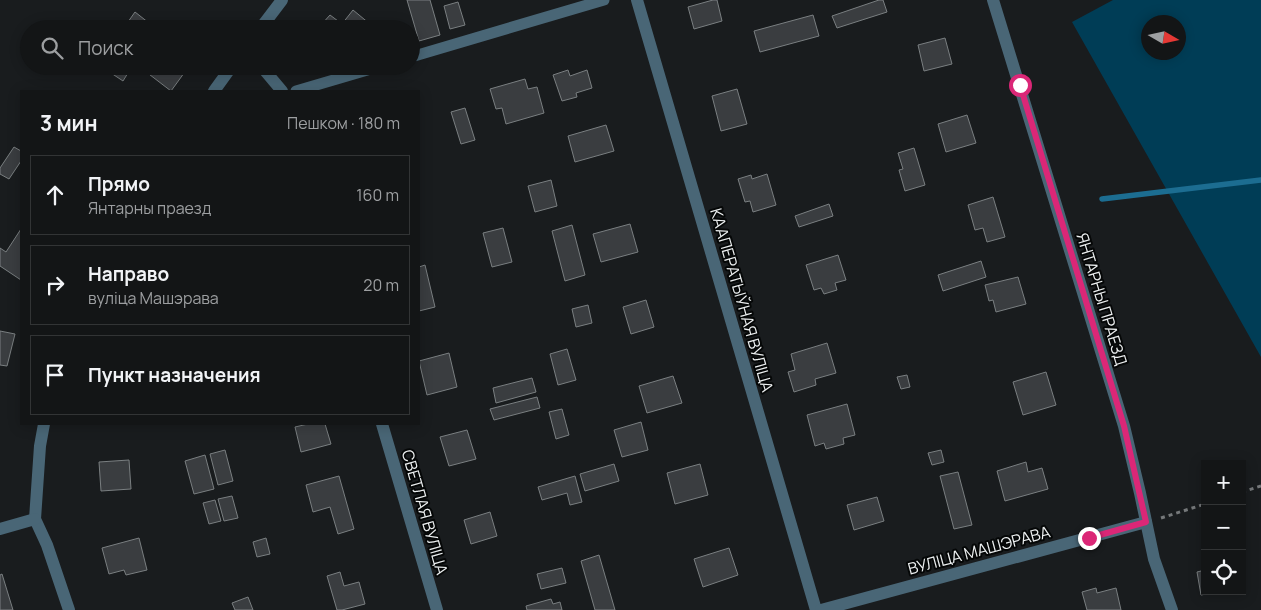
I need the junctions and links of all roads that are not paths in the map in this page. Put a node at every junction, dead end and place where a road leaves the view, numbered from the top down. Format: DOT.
graph roads {
  1 [pos="282,0"];
  2 [pos="604,0"];
  3 [pos="637,0"];
  4 [pos="993,0"];
  5 [pos="267,20"];
  6 [pos="420,54"];
  7 [pos="226,75"];
  8 [pos="269,75"];
  9 [pos="350,75"];
  10 [pos="215,90"];
  11 [pos="281,90"];
  12 [pos="299,90"];
  13 [pos="44,425"];
  14 [pos="382,425"];
  15 [pos="35,519"];
  16 [pos="1146,522"];
  17 [pos="0,529"];
  18 [pos="69,610"];
  19 [pos="437,610"];
  20 [pos="816,610"];
  21 [pos="821,610"];
  22 [pos="1172,610"];
  1 -- 5 [label="street"];
  2 -- 6 [label="lane"];
  3 -- 20 [label="street, КААПЕРАТЫЎНАЯ ВУЛІЦА"];
  4 -- 16 [label="street, ЯНТАРНЫ ПРАЕЗД"];
  7 -- 10 [label="street"];
  8 -- 11 [label="street"];
  9 -- 12 [label="lane"];
  13 -- 15 [label="street"];
  14 -- 19 [label="street, СВЕТЛАЯ ВУЛІЦА"];
  15 -- 17 [label="street"];
  15 -- 18 [label="street"];
  16 -- 21 [label="street, ВУЛІЦА МАШЭРАВА"];
  16 -- 22 [label="street, ЯНТАРНЫ ПРАЕЗД"];
}
